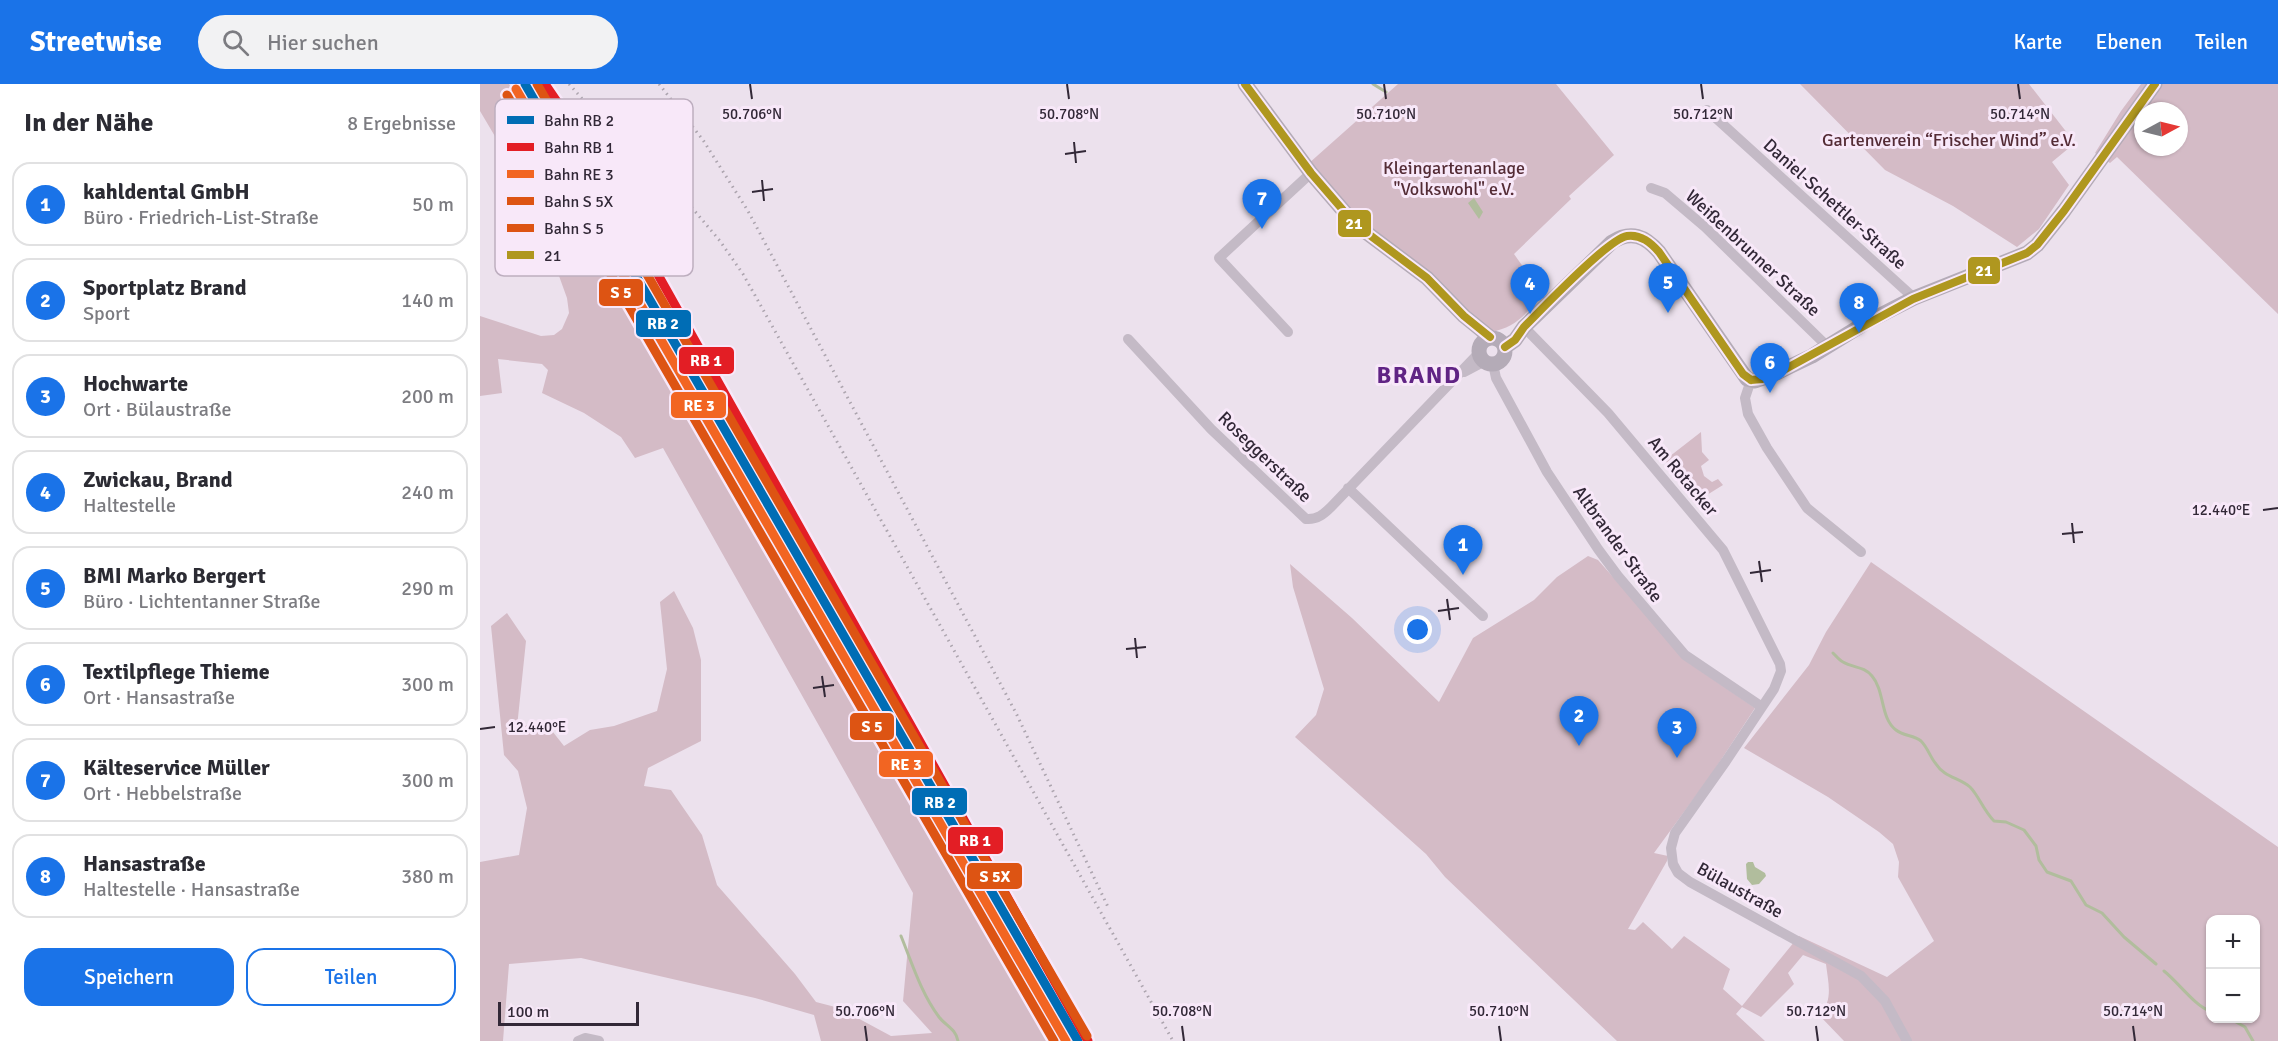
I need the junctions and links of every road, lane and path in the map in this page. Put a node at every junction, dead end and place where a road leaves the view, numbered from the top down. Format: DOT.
graph roads {
  1 [pos="1245,84"];
  2 [pos="2155,84"];
  3 [pos="1707,110"];
  4 [pos="1311,173"];
  5 [pos="1652,188"];
  6 [pos="1914,298"];
  7 [pos="1524,327"];
  8 [pos="1288,332"];
  9 [pos="1128,339"];
  10 [pos="1828,347"];
  11 [pos="1490,350"];
  12 [pos="1751,381"];
  13 [pos="1348,488"];
  14 [pos="1861,552"];
  15 [pos="1483,616"];
  16 [pos="1781,670"];
  17 [pos="1761,707"];
  18 [pos="578,1041"];
  19 [pos="599,1041"];
  20 [pos="1907,1041"];
  1 -- 4 [label="street"];
  2 -- 6 [label="street"];
  3 -- 6 [label="street, Daniel-Schettler-Straße"];
  4 -- 8 [label="street"];
  4 -- 11 [label="street"];
  5 -- 10 [label="street, Weißenbrunner Straße"];
  6 -- 10 [label="street"];
  7 -- 11 [label="street"];
  7 -- 12 [label="street"];
  7 -- 16 [label="street, Am Rotacker"];
  9 -- 13 [label="street, Roseggerstraße"];
  10 -- 12 [label="street"];
  11 -- 13 [label="street, Roseggerstraße"];
  11 -- 17 [label="street, Altbrander Straße"];
  12 -- 14 [label="street"];
  13 -- 15 [label="street"];
  16 -- 17 [label="street, Bülaustraße"];
  17 -- 20 [label="street, Bülaustraße"];
  18 -- 19 [label="street"];
}
